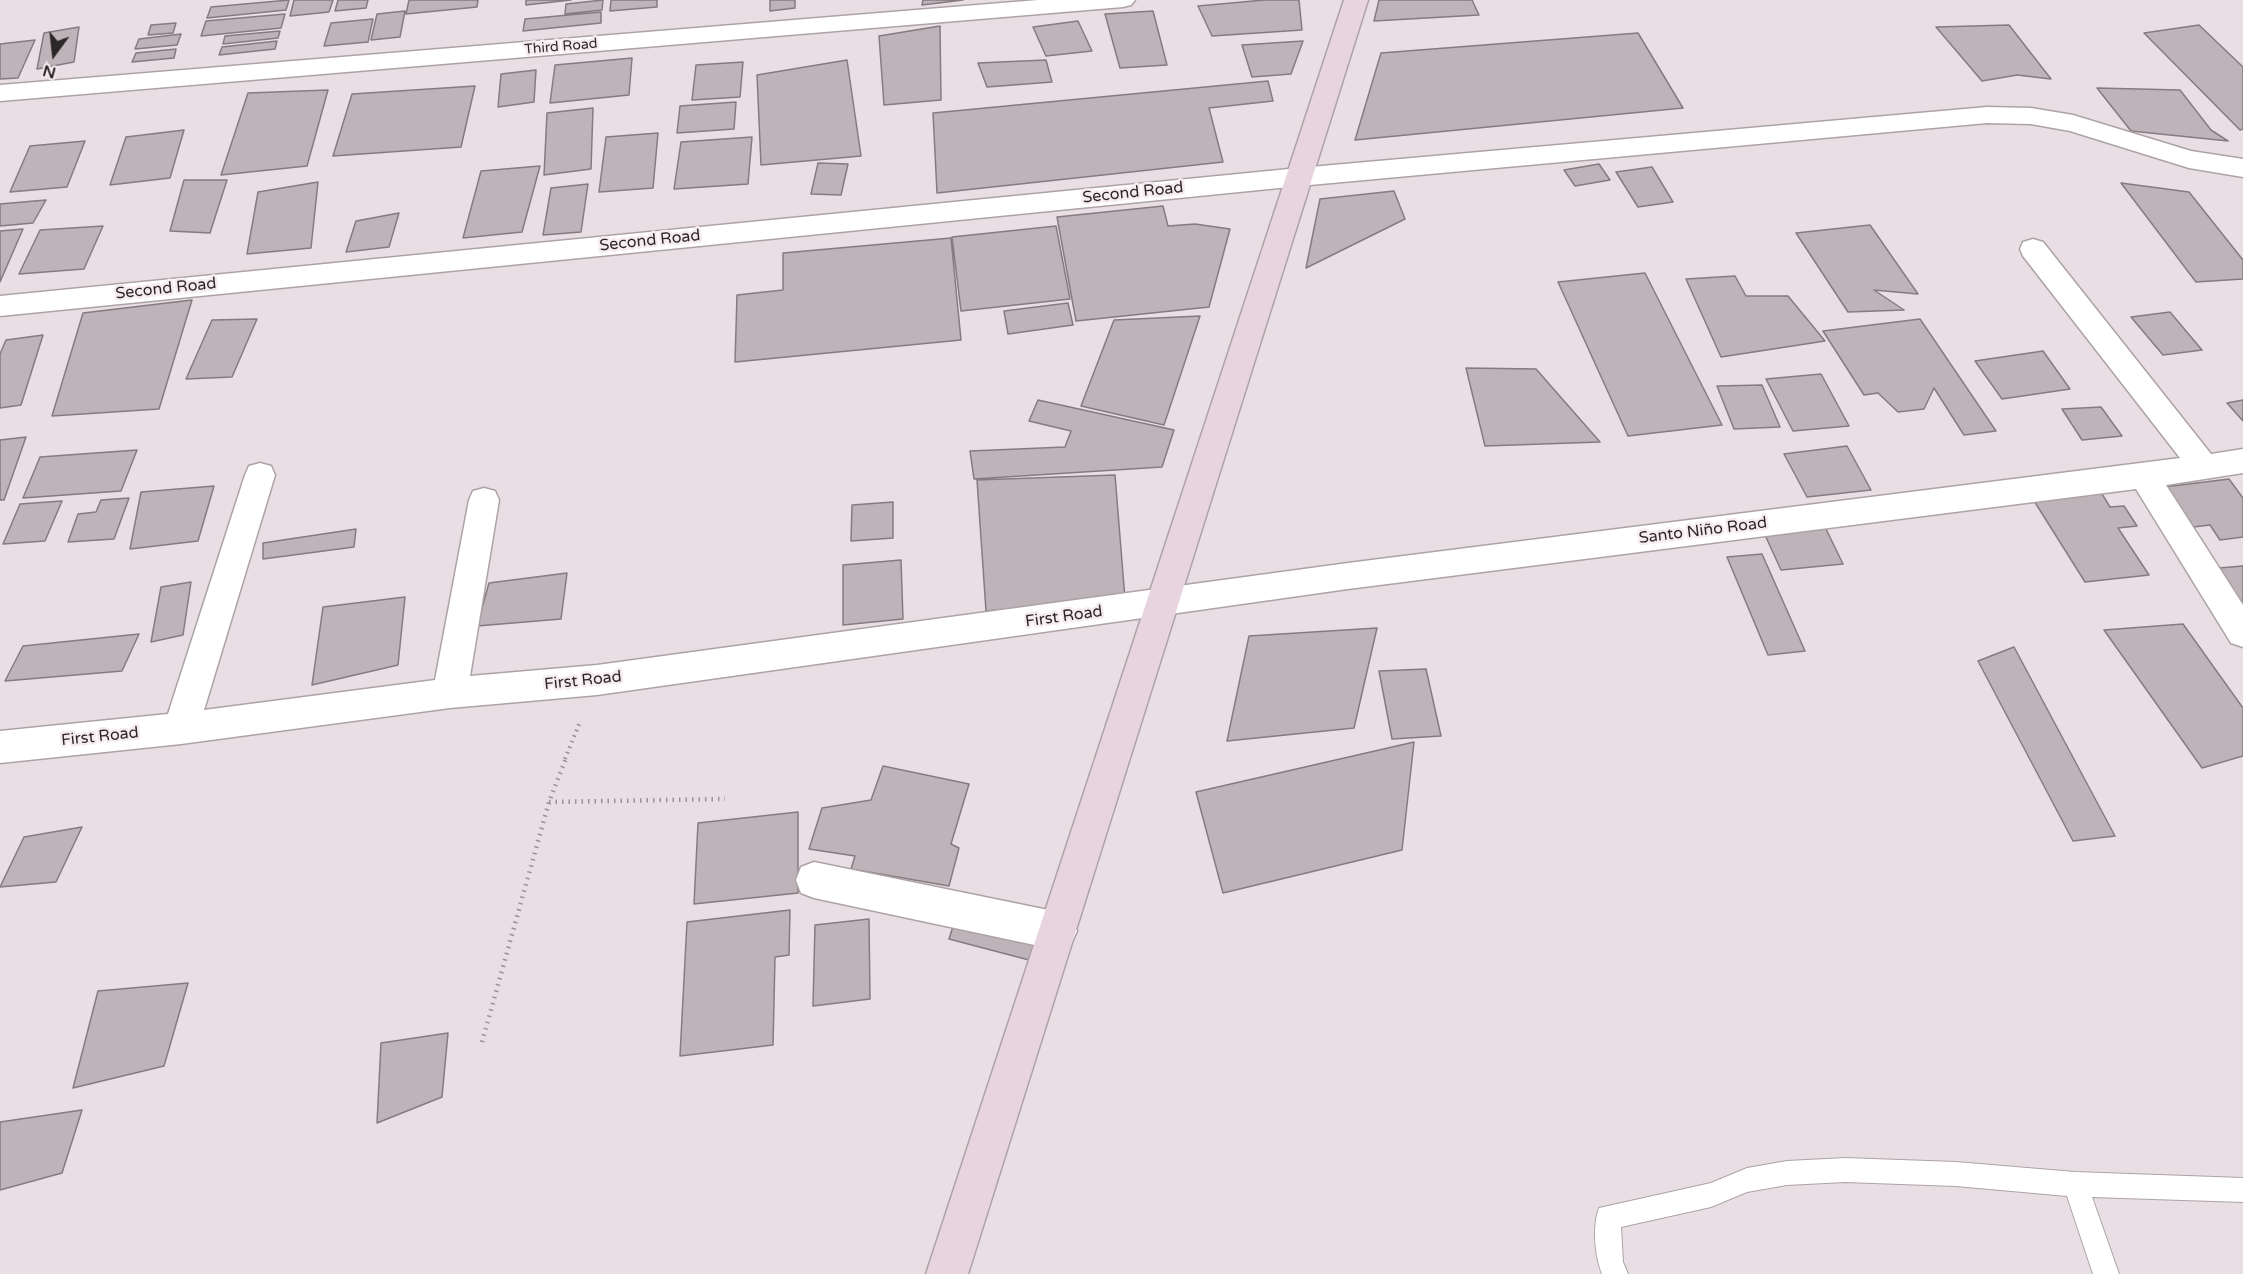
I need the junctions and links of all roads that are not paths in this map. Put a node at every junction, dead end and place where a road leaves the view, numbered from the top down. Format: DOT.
graph roads {
  1 [pos="1123,0"];
  2 [pos="1356,0"];
  3 [pos="0,93"];
  4 [pos="2243,168"];
  5 [pos="1299,177"];
  6 [pos="2033,249"];
  7 [pos="0,306"];
  8 [pos="2243,461"];
  9 [pos="2204,467"];
  10 [pos="260,475"];
  11 [pos="2144,476"];
  12 [pos="484,500"];
  13 [pos="1164,603"];
  14 [pos="2243,633"];
  15 [pos="450,693"];
  16 [pos="181,728"];
  17 [pos="0,747"];
  18 [pos="814,880"];
  19 [pos="1058,931"];
  20 [pos="2075,1184"];
  21 [pos="2243,1190"];
  22 [pos="947,1274"];
  23 [pos="1615,1274"];
  24 [pos="2106,1274"];
  1 -- 3 [label="street, Third Road"];
  2 -- 5 [label="street"];
  4 -- 5 [label="street, Second Road"];
  5 -- 7 [label="street, Second Road"];
  5 -- 13 [label="street"];
  6 -- 9 [label="street"];
  8 -- 9 [label="street, Santo Niño Road"];
  9 -- 11 [label="street, Santo Niño Road"];
  10 -- 16 [label="street"];
  11 -- 13 [label="street, Santo Niño Road"];
  11 -- 14 [label="street"];
  12 -- 15 [label="street"];
  13 -- 15 [label="street, First Road"];
  13 -- 19 [label="street"];
  15 -- 16 [label="street, First Road"];
  16 -- 17 [label="street, First Road"];
  18 -- 19 [label="street"];
  19 -- 22 [label="street"];
  20 -- 21 [label="lane"];
  20 -- 23 [label="lane"];
  20 -- 24 [label="lane"];
}
